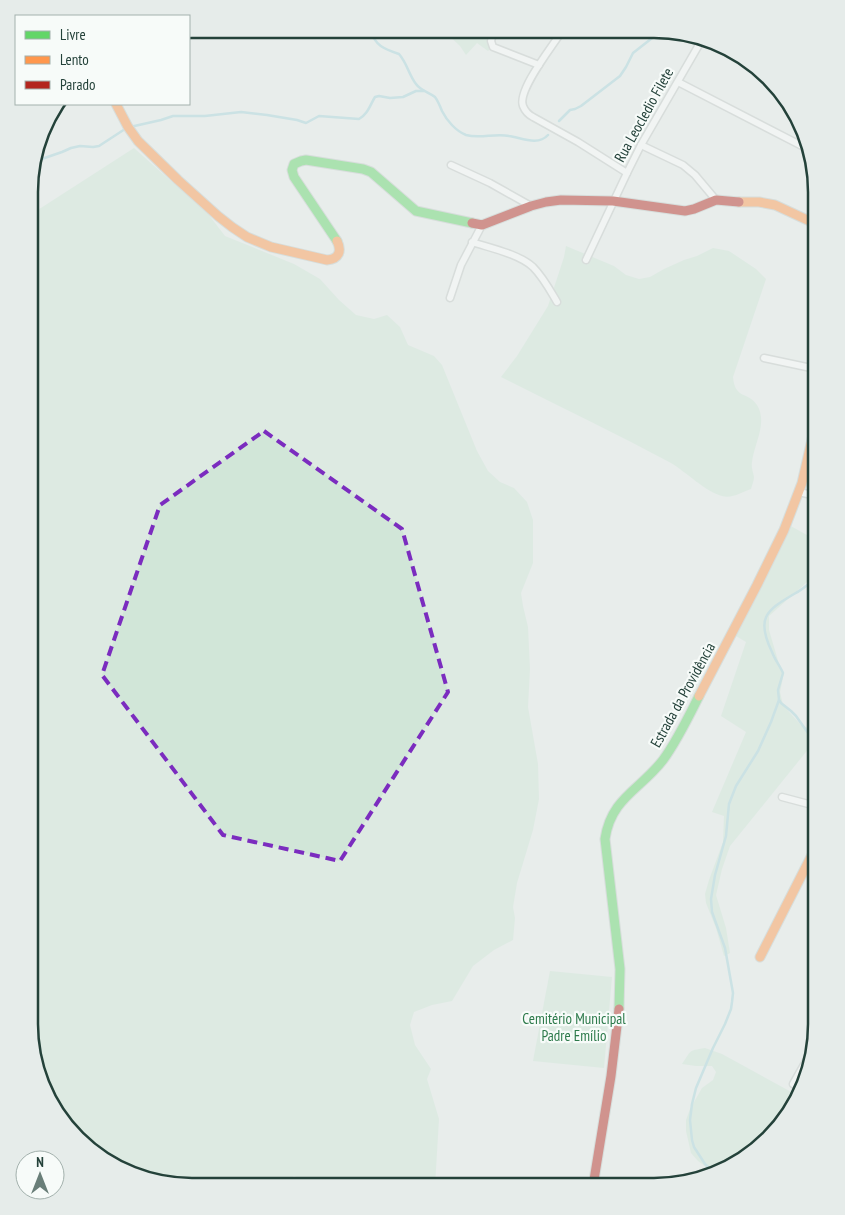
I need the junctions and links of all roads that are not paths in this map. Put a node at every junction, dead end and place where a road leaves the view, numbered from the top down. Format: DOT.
graph roads {
  1 [pos="492,38"];
  2 [pos="557,38"];
  3 [pos="699,45"];
  4 [pos="539,65"];
  5 [pos="678,82"];
  6 [pos="117,105"];
  7 [pos="641,145"];
  8 [pos="800,145"];
  9 [pos="451,165"];
  10 [pos="626,173"];
  11 [pos="716,200"];
  12 [pos="614,201"];
  13 [pos="531,206"];
  14 [pos="808,220"];
  15 [pos="482,225"];
  16 [pos="472,242"];
  17 [pos="586,260"];
  18 [pos="450,298"];
  19 [pos="557,302"];
  20 [pos="764,358"];
  21 [pos="808,367"];
  22 [pos="808,463"];
  23 [pos="800,492"];
  24 [pos="808,494"];
  25 [pos="782,797"];
  26 [pos="807,804"];
  27 [pos="807,864"];
  28 [pos="760,957"];
  29 [pos="798,1074"];
  30 [pos="793,1084"];
  31 [pos="594,1178"];
  1 -- 4 [label="street"];
  2 -- 4 [label="street"];
  3 -- 5 [label="street, Rua Leocledio Filete"];
  4 -- 10 [label="street"];
  5 -- 7 [label="street, Rua Leocledio Filete"];
  5 -- 8 [label="street"];
  6 -- 15 [label="street"];
  7 -- 10 [label="street, Rua Leocledio Filete"];
  7 -- 11 [label="street"];
  9 -- 13 [label="street"];
  10 -- 12 [label="street, Rua Leocledio Filete"];
  11 -- 12 [label="street"];
  11 -- 14 [label="street"];
  12 -- 13 [label="street"];
  12 -- 17 [label="street, Rua Leocledio Filete"];
  13 -- 15 [label="street"];
  15 -- 16 [label="street"];
  16 -- 18 [label="street"];
  16 -- 19 [label="street"];
  20 -- 21 [label="street"];
  22 -- 23 [label="street, Estrada da Providência"];
  23 -- 24 [label="street"];
  23 -- 31 [label="street, Estrada da Providência"];
  25 -- 26 [label="street"];
  27 -- 28 [label="street"];
  29 -- 30 [label="street"];
}
